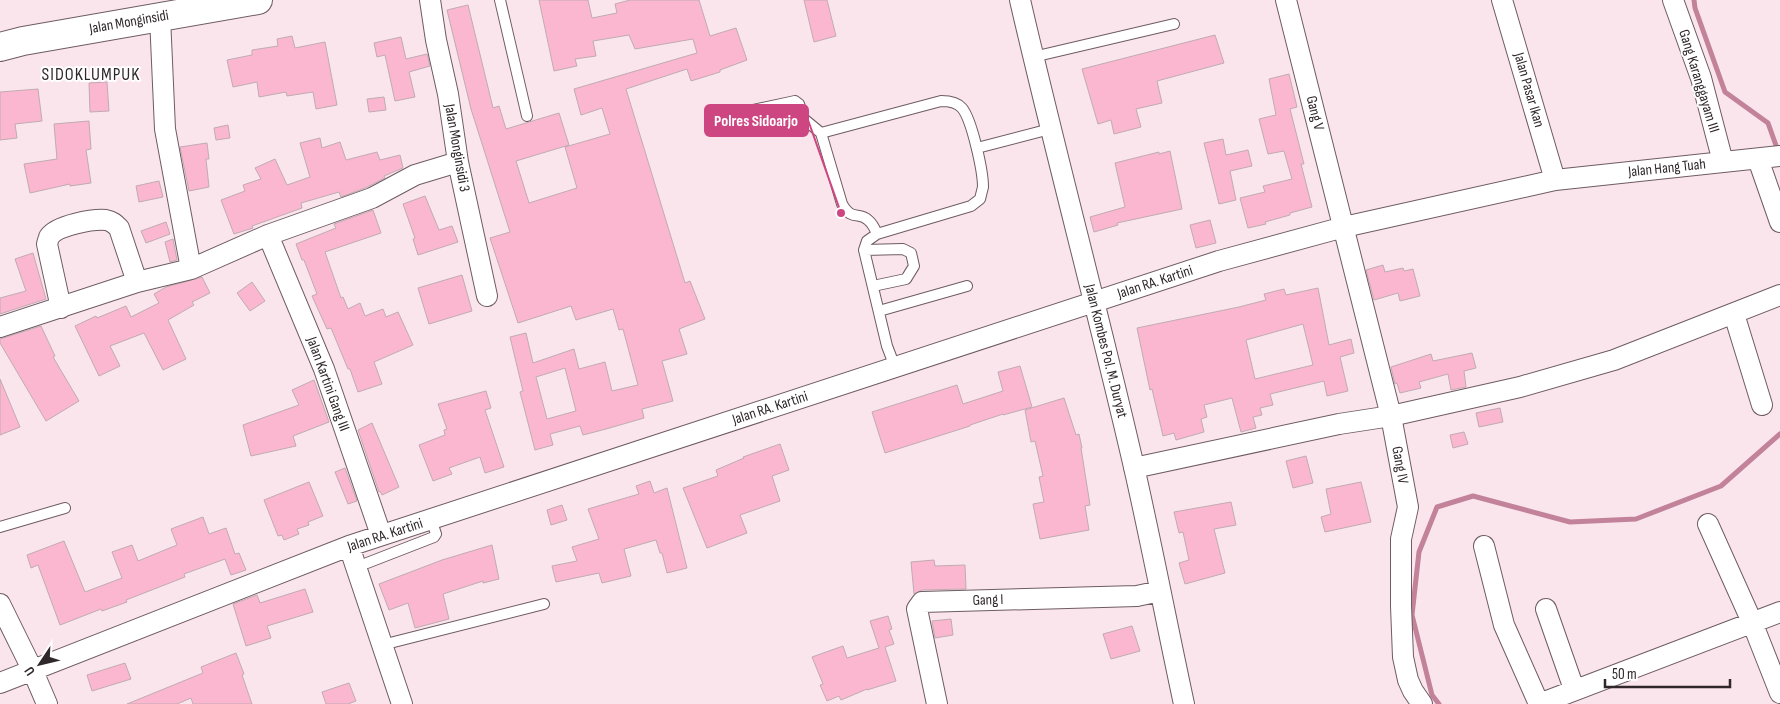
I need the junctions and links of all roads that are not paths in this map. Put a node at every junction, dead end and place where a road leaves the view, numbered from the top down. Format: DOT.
graph roads {
  1 [pos="258,0"];
  2 [pos="430,0"];
  3 [pos="500,0"];
  4 [pos="1020,0"];
  5 [pos="1286,0"];
  6 [pos="1502,0"];
  7 [pos="1673,0"];
  8 [pos="160,17"];
  9 [pos="1174,24"];
  10 [pos="0,47"];
  11 [pos="1033,57"];
  12 [pos="527,116"];
  13 [pos="711,119"];
  14 [pos="1050,130"];
  15 [pos="821,133"];
  16 [pos="977,148"];
  17 [pos="1769,157"];
  18 [pos="458,162"];
  19 [pos="1723,162"];
  20 [pos="1555,180"];
  21 [pos="1780,222"];
  22 [pos="1344,227"];
  23 [pos="877,234"];
  24 [pos="268,235"];
  25 [pos="864,250"];
  26 [pos="191,269"];
  27 [pos="138,282"];
  28 [pos="873,286"];
  29 [pos="967,286"];
  30 [pos="1780,295"];
  31 [pos="487,296"];
  32 [pos="1094,302"];
  33 [pos="61,308"];
  34 [pos="879,311"];
  35 [pos="1734,314"];
  36 [pos="0,328"];
  37 [pos="895,367"];
  38 [pos="1762,405"];
  39 [pos="1391,416"];
  40 [pos="1134,468"];
  41 [pos="65,508"];
  42 [pos="1708,524"];
  43 [pos="0,527"];
  44 [pos="381,536"];
  45 [pos="407,537"];
  46 [pos="349,546"];
  47 [pos="1484,546"];
  48 [pos="368,563"];
  49 [pos="1160,591"];
  50 [pos="0,604"];
  51 [pos="544,604"];
  52 [pos="1546,608"];
  53 [pos="1780,612"];
  54 [pos="1752,622"];
  55 [pos="382,644"];
  56 [pos="32,669"];
  57 [pos="0,683"];
  58 [pos="1574,689"];
  59 [pos="1780,693"];
  60 [pos="47,704"];
  61 [pos="402,704"];
  62 [pos="937,704"];
  63 [pos="1184,704"];
  64 [pos="1422,704"];
  65 [pos="1539,704"];
  1 -- 8 [label="main road, Jalan Monginsidi"];
  2 -- 18 [label="street, Jalan Monginsidi 3"];
  3 -- 12 [label="lane"];
  4 -- 11 [label="street, Jalan Kombes Pol. M. Duryat"];
  5 -- 22 [label="street, Gang V"];
  6 -- 20 [label="street, Jalan Pasar Ikan"];
  7 -- 19 [label="street, Gang Karanggayam III"];
  8 -- 10 [label="main road, Jalan Monginsidi"];
  8 -- 26 [label="street"];
  9 -- 11 [label="lane"];
  11 -- 14 [label="street, Jalan Kombes Pol. M. Duryat"];
  13 -- 15 [label="lane"];
  14 -- 16 [label="lane"];
  14 -- 32 [label="street, Jalan Kombes Pol. M. Duryat"];
  15 -- 16 [label="lane"];
  15 -- 23 [label="lane"];
  16 -- 23 [label="lane"];
  17 -- 19 [label="street, Jalan Hang Tuah"];
  17 -- 21 [label="street"];
  18 -- 24 [label="street"];
  18 -- 31 [label="street, Jalan Monginsidi 3"];
  19 -- 20 [label="street, Jalan Hang Tuah"];
  20 -- 22 [label="street, Jalan RA. Kartini"];
  22 -- 32 [label="street, Jalan RA. Kartini"];
  22 -- 39 [label="street, Gang IV"];
  23 -- 25 [label="lane"];
  24 -- 26 [label="street"];
  24 -- 44 [label="street, Jalan Kartini Gang III"];
  25 -- 28 [label="lane"];
  25 -- 28 [label="lane"];
  26 -- 27 [label="street"];
  27 -- 33 [label="street"];
  27 -- 33 [label="street"];
  28 -- 34 [label="lane"];
  29 -- 34 [label="lane"];
  30 -- 35 [label="street"];
  32 -- 37 [label="street, Jalan RA. Kartini"];
  32 -- 40 [label="street, Jalan Kombes Pol. M. Duryat"];
  33 -- 36 [label="street"];
  34 -- 37 [label="lane"];
  35 -- 38 [label="street"];
  35 -- 39 [label="street"];
  37 -- 45 [label="street, Jalan RA. Kartini"];
  39 -- 40 [label="street"];
  39 -- 64 [label="street, Gang IV"];
  40 -- 49 [label="street, Jalan Kombes Pol. M. Duryat"];
  41 -- 43 [label="lane"];
  42 -- 54 [label="street"];
  44 -- 45 [label="street, Jalan RA. Kartini"];
  44 -- 46 [label="street, Jalan RA. Kartini"];
  45 -- 48 [label="lane"];
  46 -- 55 [label="street"];
  46 -- 56 [label="street, Jalan RA. Kartini"];
  47 -- 65 [label="street"];
  49 -- 62 [label="street, Gang I"];
  49 -- 63 [label="street, Jalan Kombes Pol. M. Duryat"];
  50 -- 56 [label="street"];
  51 -- 55 [label="lane"];
  52 -- 58 [label="street"];
  53 -- 54 [label="street"];
  54 -- 58 [label="street"];
  54 -- 59 [label="street"];
  55 -- 61 [label="street"];
  56 -- 57 [label="street, Jalan RA. Kartini"];
  56 -- 60 [label="street"];
  58 -- 65 [label="street"];
}
